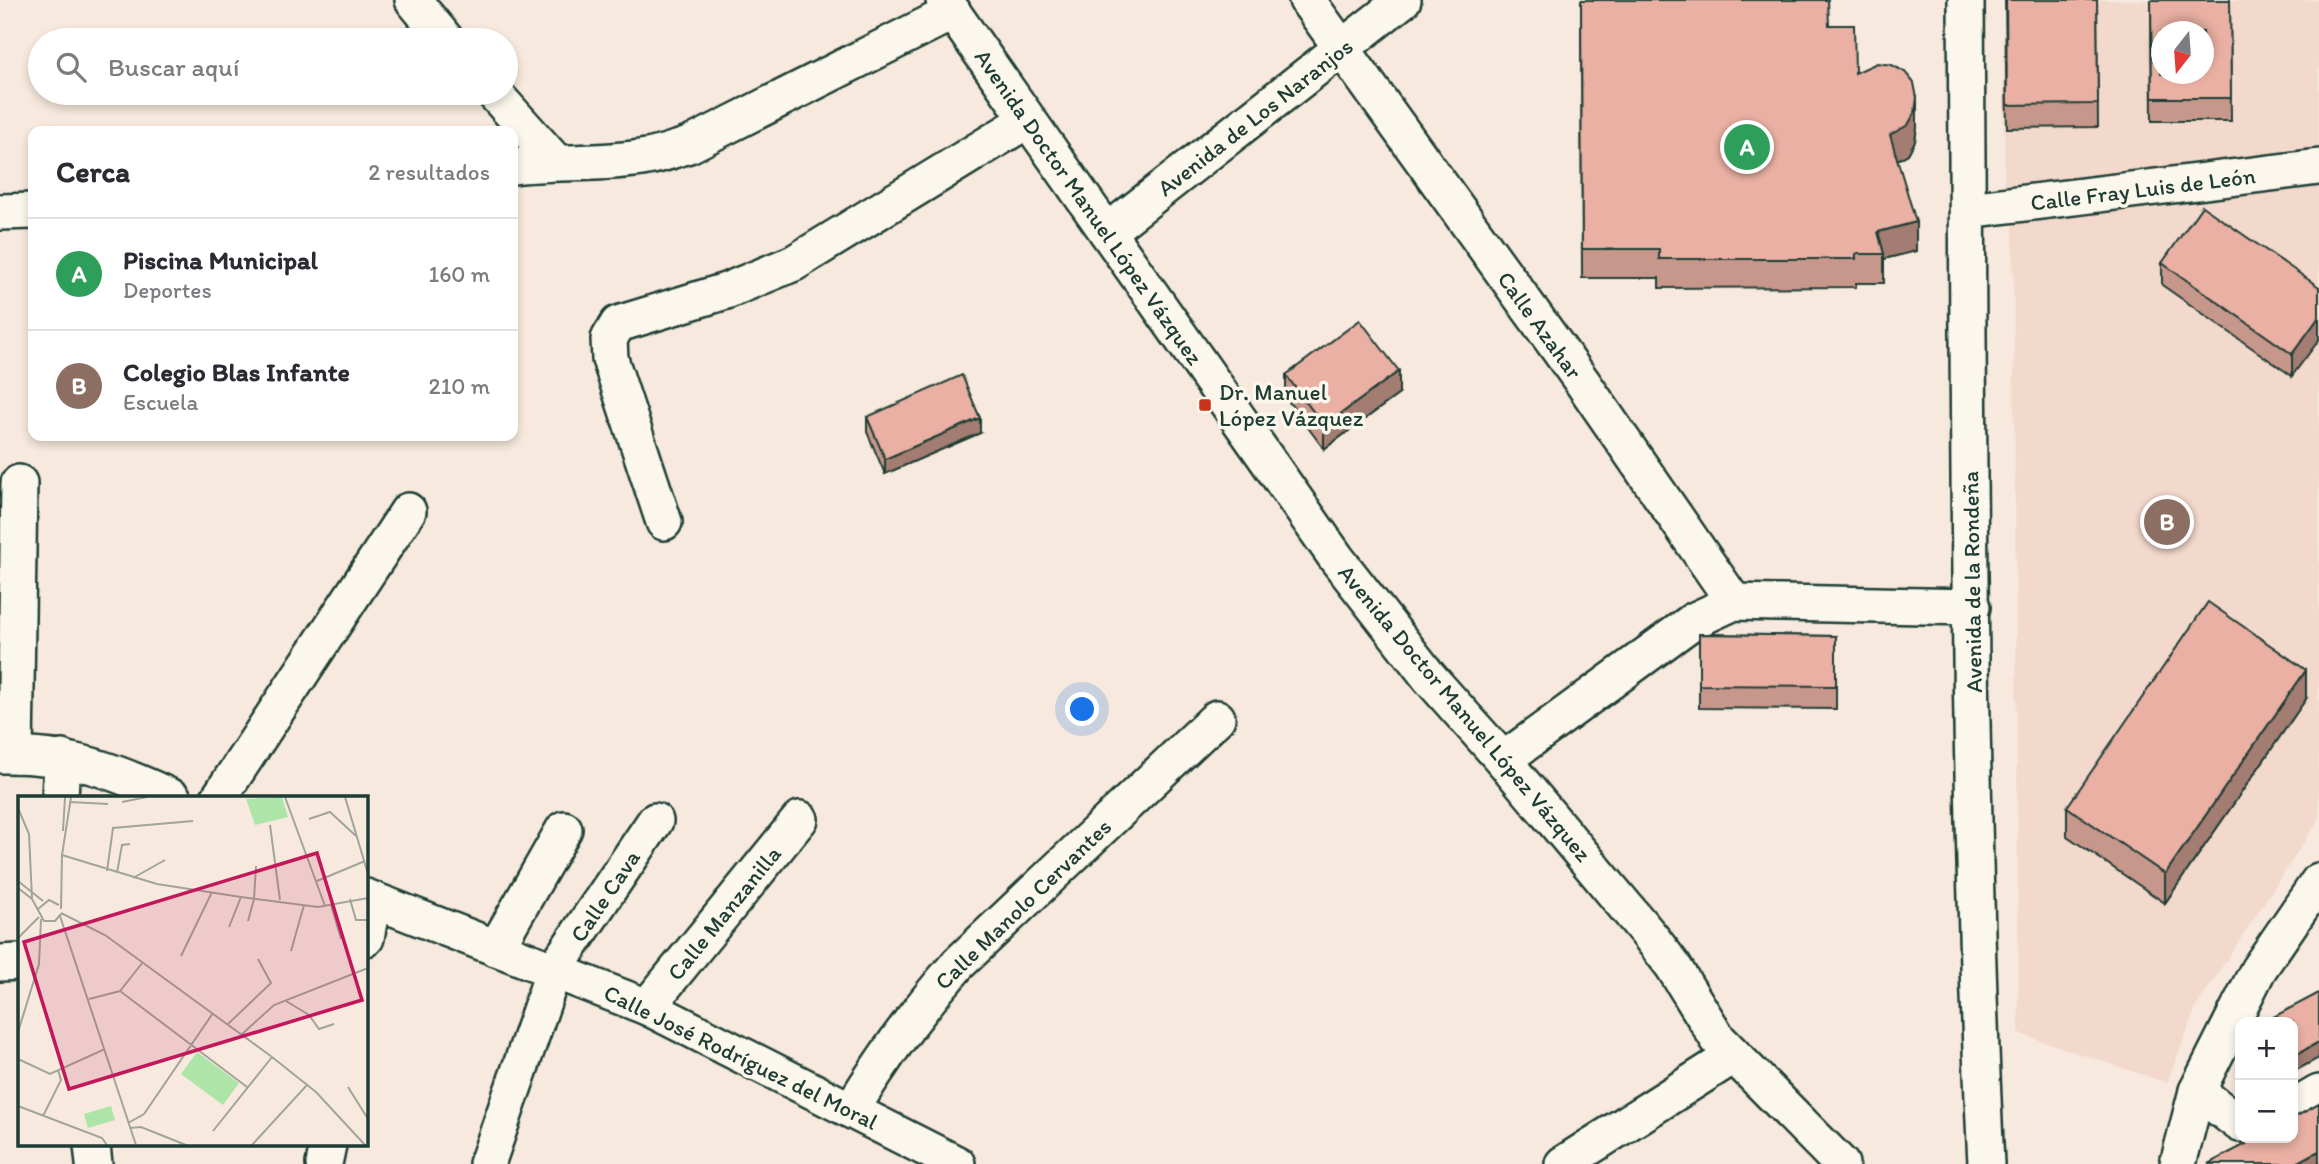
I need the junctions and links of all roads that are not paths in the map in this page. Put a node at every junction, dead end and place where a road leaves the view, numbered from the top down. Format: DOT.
graph roads {
  1 [pos="413,0"];
  2 [pos="1307,0"];
  3 [pos="1403,0"];
  4 [pos="1966,0"];
  5 [pos="948,6"];
  6 [pos="436,28"];
  7 [pos="1343,49"];
  8 [pos="505,105"];
  9 [pos="1026,121"];
  10 [pos="555,161"];
  11 [pos="518,165"];
  12 [pos="2319,167"];
  13 [pos="28,211"];
  14 [pos="1968,211"];
  15 [pos="0,212"];
  16 [pos="1107,232"];
  17 [pos="19,483"];
  18 [pos="408,511"];
  19 [pos="664,522"];
  20 [pos="1734,602"];
  21 [pos="1972,607"];
  22 [pos="1217,718"];
  23 [pos="7,755"];
  24 [pos="62,758"];
  25 [pos="1503,760"];
  26 [pos="60,796"];
  27 [pos="169,796"];
  28 [pos="220,796"];
  29 [pos="800,819"];
  30 [pos="655,821"];
  31 [pos="565,829"];
  32 [pos="2319,881"];
  33 [pos="369,898"];
  34 [pos="496,948"];
  35 [pos="18,962"];
  36 [pos="0,963"];
  37 [pos="554,971"];
  38 [pos="647,1007"];
  39 [pos="1733,1056"];
  40 [pos="2197,1091"];
  41 [pos="2319,1093"];
  42 [pos="2298,1105"];
  43 [pos="851,1110"];
  44 [pos="2235,1120"];
  45 [pos="92,1146"];
  46 [pos="328,1146"];
  47 [pos="944,1161"];
  48 [pos="94,1164"];
  49 [pos="324,1164"];
  50 [pos="487,1164"];
  51 [pos="1563,1164"];
  52 [pos="1841,1164"];
  53 [pos="1986,1164"];
  54 [pos="2178,1164"];
  1 -- 6 [label="street"];
  2 -- 7 [label="street, Calle Azahar"];
  3 -- 7 [label="street, Avenida de Los Naranjos"];
  4 -- 14 [label="street, Avenida de la Rondeña"];
  5 -- 9 [label="street, Avenida Doctor Manuel López Vázquez"];
  5 -- 10 [label="street"];
  7 -- 16 [label="street, Avenida de Los Naranjos"];
  7 -- 20 [label="street, Calle Azahar"];
  8 -- 10 [label="street"];
  9 -- 16 [label="street, Avenida Doctor Manuel López Vázquez"];
  9 -- 19 [label="street"];
  10 -- 11 [label="street"];
  12 -- 14 [label="street, Calle Fray Luis de León"];
  13 -- 15 [label="street"];
  14 -- 21 [label="street, Avenida de la Rondeña"];
  16 -- 25 [label="street, Avenida Doctor Manuel López Vázquez"];
  17 -- 23 [label="street"];
  18 -- 28 [label="street"];
  20 -- 21 [label="street"];
  20 -- 25 [label="street"];
  21 -- 53 [label="street, Avenida de la Rondeña"];
  22 -- 43 [label="street, Calle Manolo Cervantes"];
  23 -- 24 [label="street"];
  24 -- 26 [label="street"];
  24 -- 27 [label="street"];
  25 -- 39 [label="street, Avenida Doctor Manuel López Vázquez"];
  29 -- 38 [label="street, Calle Manzanilla"];
  30 -- 37 [label="street, Calle Cava"];
  31 -- 34 [label="street"];
  32 -- 40 [label="street"];
  33 -- 34 [label="street, Calle José Rodríguez del Moral"];
  34 -- 37 [label="street, Calle José Rodríguez del Moral"];
  35 -- 36 [label="street"];
  37 -- 38 [label="street, Calle José Rodríguez del Moral"];
  37 -- 50 [label="street, Calle Cava"];
  38 -- 43 [label="street, Calle José Rodríguez del Moral"];
  39 -- 51 [label="street"];
  39 -- 52 [label="street, Avenida Doctor Manuel López Vázquez"];
  40 -- 44 [label="street"];
  40 -- 54 [label="street"];
  41 -- 42 [label="street"];
  43 -- 47 [label="street, Calle José Rodríguez del Moral"];
  45 -- 48 [label="street"];
  46 -- 49 [label="street"];
}
